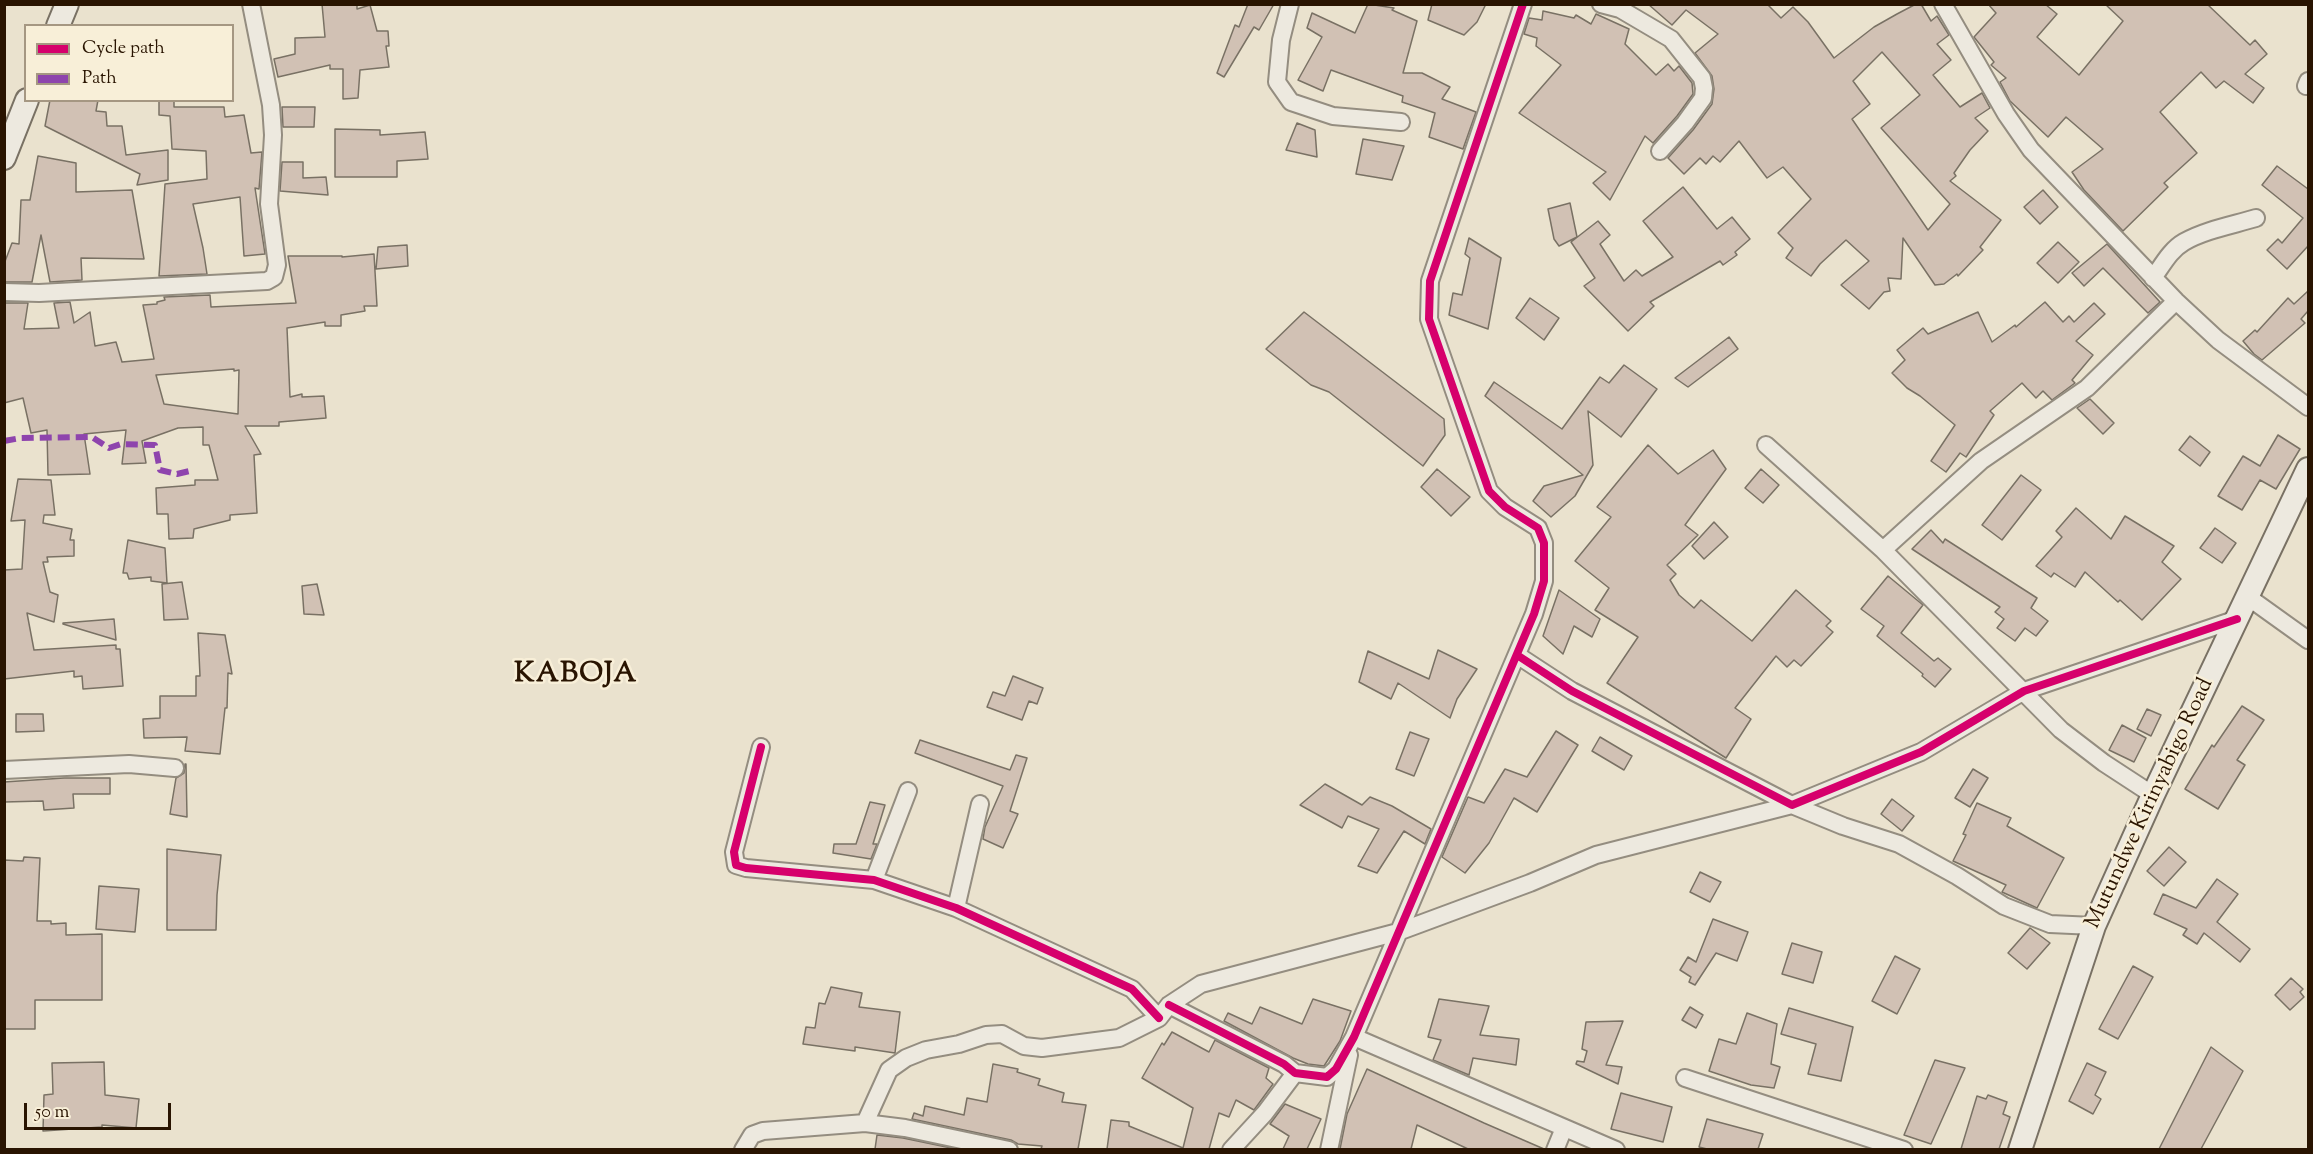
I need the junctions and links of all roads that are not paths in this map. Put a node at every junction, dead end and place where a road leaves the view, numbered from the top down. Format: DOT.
graph roads {
  1 [pos="67,4"];
  2 [pos="251,4"];
  3 [pos="1290,4"];
  4 [pos="1523,4"];
  5 [pos="1601,4"];
  6 [pos="1942,4"];
  7 [pos="59,24"];
  8 [pos="16,113"];
  9 [pos="1401,122"];
  10 [pos="1660,151"];
  11 [pos="4,158"];
  12 [pos="2256,218"];
  13 [pos="2153,278"];
  14 [pos="4,292"];
  15 [pos="2176,301"];
  16 [pos="2308,407"];
  17 [pos="1766,445"];
  18 [pos="2308,469"];
  19 [pos="1883,549"];
  20 [pos="2248,597"];
  21 [pos="2237,619"];
  22 [pos="2308,640"];
  23 [pos="1516,655"];
  24 [pos="2024,691"];
  25 [pos="761,747"];
  26 [pos="175,768"];
  27 [pos="4,770"];
  28 [pos="908,791"];
  29 [pos="2153,795"];
  30 [pos="980,804"];
  31 [pos="1792,804"];
  32 [pos="874,880"];
  33 [pos="956,908"];
  34 [pos="2094,926"];
  35 [pos="1398,932"];
  36 [pos="1164,1011"];
  37 [pos="1354,1037"];
  38 [pos="1295,1073"];
  39 [pos="1684,1078"];
  40 [pos="865,1122"];
  41 [pos="1564,1128"];
  42 [pos="743,1149"];
  43 [pos="1009,1149"];
  44 [pos="1231,1149"];
  45 [pos="1329,1149"];
  46 [pos="1556,1149"];
  47 [pos="1616,1149"];
  48 [pos="1904,1149"];
  49 [pos="2020,1149"];
  1 -- 7 [label="street"];
  2 -- 14 [label="street"];
  3 -- 9 [label="street"];
  4 -- 23 [label="street"];
  5 -- 10 [label="street"];
  6 -- 13 [label="street"];
  8 -- 11 [label="street"];
  12 -- 13 [label="street"];
  13 -- 15 [label="street"];
  15 -- 16 [label="street"];
  15 -- 19 [label="street"];
  17 -- 19 [label="street"];
  18 -- 20 [label="street, Mutundwe Kirinyabigo Road"];
  19 -- 24 [label="street"];
  20 -- 21 [label="street, Mutundwe Kirinyabigo Road"];
  20 -- 22 [label="street"];
  21 -- 24 [label="street"];
  21 -- 29 [label="street, Mutundwe Kirinyabigo Road"];
  23 -- 31 [label="street"];
  23 -- 35 [label="street"];
  24 -- 29 [label="street"];
  24 -- 31 [label="street"];
  25 -- 32 [label="street"];
  26 -- 27 [label="street"];
  28 -- 32 [label="street"];
  29 -- 34 [label="street, Mutundwe Kirinyabigo Road"];
  30 -- 33 [label="street"];
  31 -- 34 [label="street"];
  31 -- 35 [label="street"];
  32 -- 33 [label="street"];
  33 -- 36 [label="street"];
  34 -- 49 [label="street, Mutundwe Kirinyabigo Road"];
  35 -- 36 [label="street"];
  35 -- 37 [label="street"];
  36 -- 38 [label="street"];
  36 -- 40 [label="street"];
  37 -- 38 [label="street"];
  37 -- 41 [label="street"];
  37 -- 45 [label="street"];
  38 -- 44 [label="street"];
  39 -- 48 [label="street"];
  40 -- 42 [label="street"];
  40 -- 43 [label="street"];
  41 -- 46 [label="street"];
  41 -- 47 [label="street"];
}
